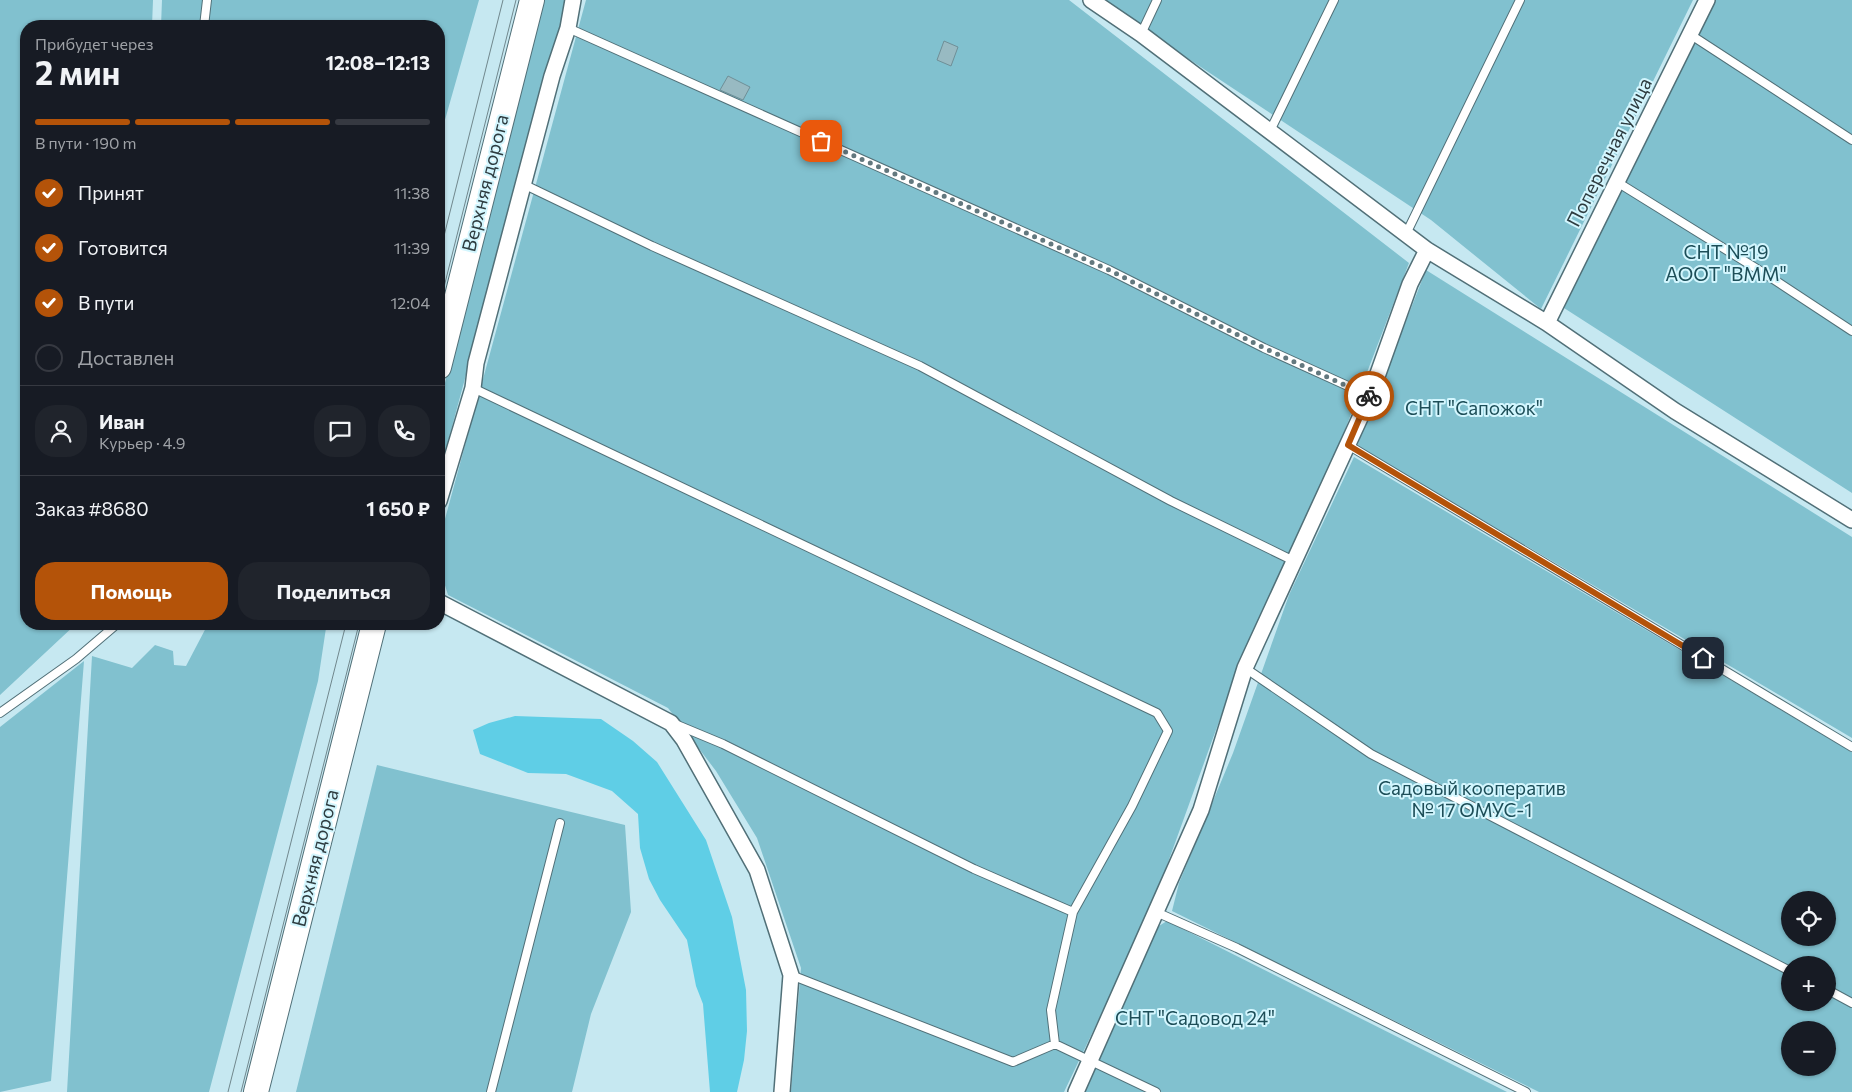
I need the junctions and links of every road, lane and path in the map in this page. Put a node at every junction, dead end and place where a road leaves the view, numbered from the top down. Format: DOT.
graph roads {
  1 [pos="208,0"];
  2 [pos="532,0"];
  3 [pos="573,0"];
  4 [pos="1091,0"];
  5 [pos="1157,0"];
  6 [pos="1334,0"];
  7 [pos="1520,0"];
  8 [pos="1708,0"];
  9 [pos="205,20"];
  10 [pos="568,28"];
  11 [pos="1141,34"];
  12 [pos="1691,35"];
  13 [pos="1270,131"];
  14 [pos="1852,140"];
  15 [pos="1617,182"];
  16 [pos="523,184"];
  17 [pos="1406,234"];
  18 [pos="1427,250"];
  19 [pos="1547,323"];
  20 [pos="1852,331"];
  21 [pos="445,343"];
  22 [pos="473,388"];
  23 [pos="1370,396"];
  24 [pos="1348,445"];
  25 [pos="445,481"];
  26 [pos="1852,520"];
  27 [pos="1296,562"];
  28 [pos="445,605"];
  29 [pos="110,630"];
  30 [pos="372,630"];
  31 [pos="1245,668"];
  32 [pos="0,714"];
  33 [pos="671,722"];
  34 [pos="1852,747"];
  35 [pos="560,823"];
  36 [pos="1072,912"];
  37 [pos="1156,912"];
  38 [pos="1781,966"];
  39 [pos="791,975"];
  40 [pos="1836,994"];
  41 [pos="1852,1003"];
  42 [pos="1055,1044"];
  43 [pos="1091,1060"];
  44 [pos="256,1092"];
  45 [pos="490,1092"];
  46 [pos="782,1092"];
  47 [pos="1076,1092"];
  48 [pos="1156,1092"];
  49 [pos="1526,1092"];
  1 -- 9 [label="lane"];
  2 -- 21 [label="main road, Верхняя дорога"];
  3 -- 10 [label="street"];
  4 -- 11 [label="street"];
  5 -- 11 [label="lane"];
  6 -- 13 [label="lane"];
  7 -- 17 [label="lane"];
  8 -- 12 [label="street, Поперечная улица"];
  10 -- 16 [label="street"];
  10 -- 23 [label="lane"];
  11 -- 13 [label="street"];
  12 -- 14 [label="lane"];
  12 -- 15 [label="street, Поперечная улица"];
  13 -- 17 [label="street"];
  15 -- 19 [label="street, Поперечная улица"];
  15 -- 20 [label="lane"];
  16 -- 22 [label="street"];
  16 -- 27 [label="lane"];
  17 -- 18 [label="street"];
  18 -- 19 [label="street"];
  18 -- 23 [label="street"];
  19 -- 26 [label="street"];
  22 -- 25 [label="street"];
  22 -- 36 [label="lane"];
  23 -- 24 [label="street"];
  24 -- 27 [label="street"];
  24 -- 34 [label="lane"];
  27 -- 31 [label="street"];
  28 -- 33 [label="street"];
  29 -- 32 [label="lane"];
  30 -- 44 [label="main road, Верхняя дорога"];
  31 -- 37 [label="street"];
  31 -- 38 [label="lane"];
  33 -- 36 [label="lane"];
  33 -- 39 [label="street"];
  35 -- 45 [label="lane"];
  36 -- 42 [label="lane"];
  37 -- 43 [label="street"];
  37 -- 49 [label="lane"];
  39 -- 42 [label="lane"];
  39 -- 46 [label="street"];
  40 -- 41 [label="lane"];
  42 -- 43 [label="lane"];
  43 -- 47 [label="street"];
  43 -- 48 [label="lane"];
}
